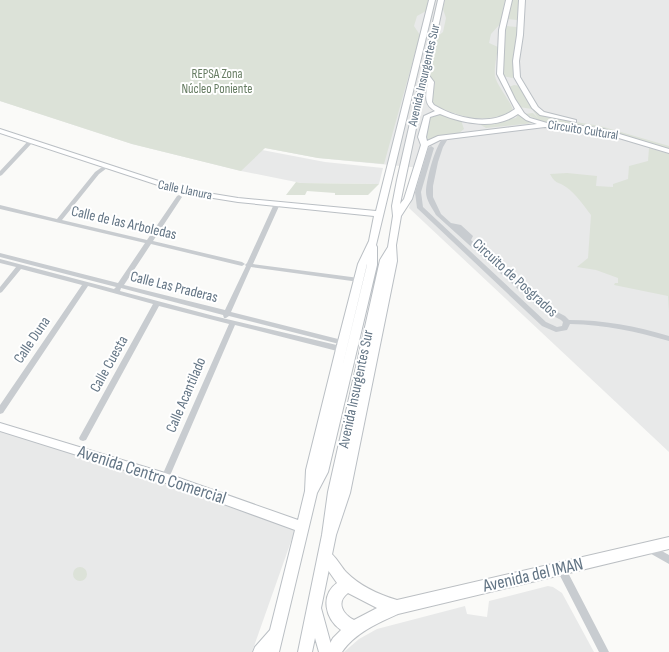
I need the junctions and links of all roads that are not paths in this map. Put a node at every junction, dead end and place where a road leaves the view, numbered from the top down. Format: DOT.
graph roads {
  1 [pos="432,0"];
  2 [pos="442,0"];
  3 [pos="509,0"];
  4 [pos="522,0"];
  5 [pos="510,22"];
  6 [pos="424,74"];
  7 [pos="501,76"];
  8 [pos="518,77"];
  9 [pos="523,86"];
  10 [pos="506,89"];
  11 [pos="519,110"];
  12 [pos="442,111"];
  13 [pos="464,120"];
  14 [pos="482,121"];
  15 [pos="546,125"];
  16 [pos="0,131"];
  17 [pos="496,131"];
  18 [pos="462,136"];
  19 [pos="446,137"];
  20 [pos="32,142"];
  21 [pos="669,144"];
  22 [pos="428,146"];
  23 [pos="439,151"];
  24 [pos="669,151"];
  25 [pos="105,167"];
  26 [pos="0,174"];
  27 [pos="179,197"];
  28 [pos="277,204"];
  29 [pos="0,207"];
  30 [pos="379,214"];
  31 [pos="397,216"];
  32 [pos="58,220"];
  33 [pos="433,221"];
  34 [pos="446,222"];
  35 [pos="455,230"];
  36 [pos="446,234"];
  37 [pos="468,240"];
  38 [pos="373,241"];
  39 [pos="150,242"];
  40 [pos="0,255"];
  41 [pos="0,261"];
  42 [pos="245,265"];
  43 [pos="20,266"];
  44 [pos="359,280"];
  45 [pos="86,284"];
  46 [pos="516,284"];
  47 [pos="118,289"];
  48 [pos="506,289"];
  49 [pos="0,291"];
  50 [pos="530,296"];
  51 [pos="519,301"];
  52 [pos="157,303"];
  53 [pos="228,319"];
  54 [pos="567,322"];
  55 [pos="669,339"];
  56 [pos="342,346"];
  57 [pos="0,411"];
  58 [pos="0,427"];
  59 [pos="83,438"];
  60 [pos="165,478"];
  61 [pos="312,491"];
  62 [pos="303,527"];
  63 [pos="669,543"];
  64 [pos="648,548"];
  65 [pos="325,556"];
  66 [pos="669,560"];
  67 [pos="561,568"];
  68 [pos="349,584"];
  69 [pos="314,607"];
  70 [pos="397,607"];
  71 [pos="355,628"];
  72 [pos="277,632"];
  73 [pos="260,652"];
  74 [pos="272,652"];
  75 [pos="305,652"];
  76 [pos="326,652"];
  77 [pos="333,652"];
  78 [pos="604,652"];
  1 -- 30 [label="street, Avenida Insurgentes Sur"];
  2 -- 6 [label="street, Avenida Insurgentes Sur"];
  3 -- 5 [label="street, Circuito Cultural"];
  4 -- 5 [label="street, Circuito Cultural"];
  5 -- 7 [label="street, Circuito Cultural"];
  5 -- 8 [label="street, Circuito Cultural"];
  6 -- 12 [label="street"];
  6 -- 31 [label="street, Avenida Insurgentes Sur"];
  7 -- 8 [label="street"];
  7 -- 10 [label="street, Circuito Cultural"];
  8 -- 9 [label="street, Circuito Cultural"];
  9 -- 10 [label="street"];
  9 -- 21 [label="street, Circuito Cultural"];
  10 -- 11 [label="street, Circuito Cultural"];
  11 -- 14 [label="street"];
  11 -- 15 [label="street, Circuito Cultural"];
  12 -- 13 [label="street"];
  12 -- 22 [label="street"];
  13 -- 14 [label="street"];
  13 -- 18 [label="street"];
  14 -- 17 [label="street"];
  15 -- 17 [label="street"];
  15 -- 24 [label="street, Circuito Cultural"];
  16 -- 20 [label="street, Calle Llanura"];
  17 -- 18 [label="street"];
  18 -- 19 [label="street"];
  19 -- 22 [label="street"];
  19 -- 23 [label="street, Circuito de Posgrados"];
  20 -- 25 [label="street, Calle Llanura"];
  20 -- 26 [label="street"];
  22 -- 23 [label="street"];
  22 -- 31 [label="street"];
  22 -- 33 [label="street, Circuito de Posgrados"];
  23 -- 34 [label="street, Circuito de Posgrados"];
  25 -- 28 [label="street, Calle Llanura"];
  25 -- 32 [label="street"];
  27 -- 39 [label="street"];
  28 -- 30 [label="street, Calle Llanura"];
  28 -- 42 [label="street, Calle Acantilado"];
  29 -- 32 [label="street, Calle de las Arboledas"];
  30 -- 38 [label="street, Avenida Insurgentes Sur"];
  31 -- 65 [label="street, Avenida Insurgentes Sur"];
  32 -- 39 [label="street, Calle de las Arboledas"];
  33 -- 34 [label="street"];
  33 -- 36 [label="street, Circuito de Posgrados"];
  34 -- 35 [label="street, Circuito de Posgrados"];
  34 -- 37 [label="street"];
  35 -- 36 [label="street"];
  35 -- 37 [label="street, Circuito de Posgrados"];
  36 -- 48 [label="street, Circuito de Posgrados"];
  37 -- 46 [label="street, Circuito de Posgrados"];
  38 -- 44 [label="street, Avenida Insurgentes Sur"];
  38 -- 61 [label="street, Avenida Insurgentes Sur"];
  39 -- 42 [label="street, Calle de las Arboledas"];
  39 -- 47 [label="street"];
  40 -- 47 [label="street, Calle Las Praderas"];
  41 -- 43 [label="street, Calle Las Praderas"];
  42 -- 44 [label="street, Calle de las Arboledas"];
  42 -- 53 [label="street, Calle Acantilado"];
  43 -- 45 [label="street, Calle Las Praderas"];
  43 -- 49 [label="street"];
  44 -- 56 [label="street, Avenida Insurgentes Sur"];
  45 -- 47 [label="street, Calle Las Praderas"];
  45 -- 57 [label="street, Calle Duna"];
  46 -- 48 [label="street"];
  46 -- 50 [label="street, Circuito de Posgrados"];
  47 -- 52 [label="street, Calle Las Praderas"];
  47 -- 53 [label="street, Calle Las Praderas"];
  48 -- 51 [label="street, Circuito de Posgrados"];
  50 -- 51 [label="street"];
  50 -- 54 [label="street, Circuito de Posgrados"];
  51 -- 54 [label="street, Circuito de Posgrados"];
  52 -- 53 [label="street, Calle Las Praderas"];
  52 -- 59 [label="street, Calle Cuesta"];
  53 -- 56 [label="street, Calle Las Praderas"];
  53 -- 60 [label="street, Calle Acantilado"];
  54 -- 55 [label="street"];
  56 -- 61 [label="street, Avenida Insurgentes Sur"];
  58 -- 60 [label="street, Avenida Centro Comercial"];
  60 -- 62 [label="street, Avenida Centro Comercial"];
  61 -- 62 [label="street, Avenida Insurgentes Sur"];
  62 -- 72 [label="street, Avenida Insurgentes Sur"];
  63 -- 64 [label="main road, Avenida del IMAN"];
  64 -- 66 [label="street"];
  64 -- 67 [label="main road, Avenida del IMAN"];
  65 -- 68 [label="main road, Avenida del IMAN"];
  65 -- 69 [label="street, Avenida Insurgentes Sur"];
  67 -- 70 [label="main road, Avenida del IMAN"];
  67 -- 78 [label="street"];
  68 -- 70 [label="main road, Avenida del IMAN"];
  68 -- 71 [label="main road"];
  69 -- 75 [label="street, Avenida Insurgentes Sur"];
  69 -- 76 [label="street"];
  70 -- 71 [label="main road, Avenida del IMAN"];
  71 -- 77 [label="main road, Avenida del IMAN"];
  72 -- 73 [label="street"];
  72 -- 74 [label="street, Avenida Insurgentes Sur"];
}
